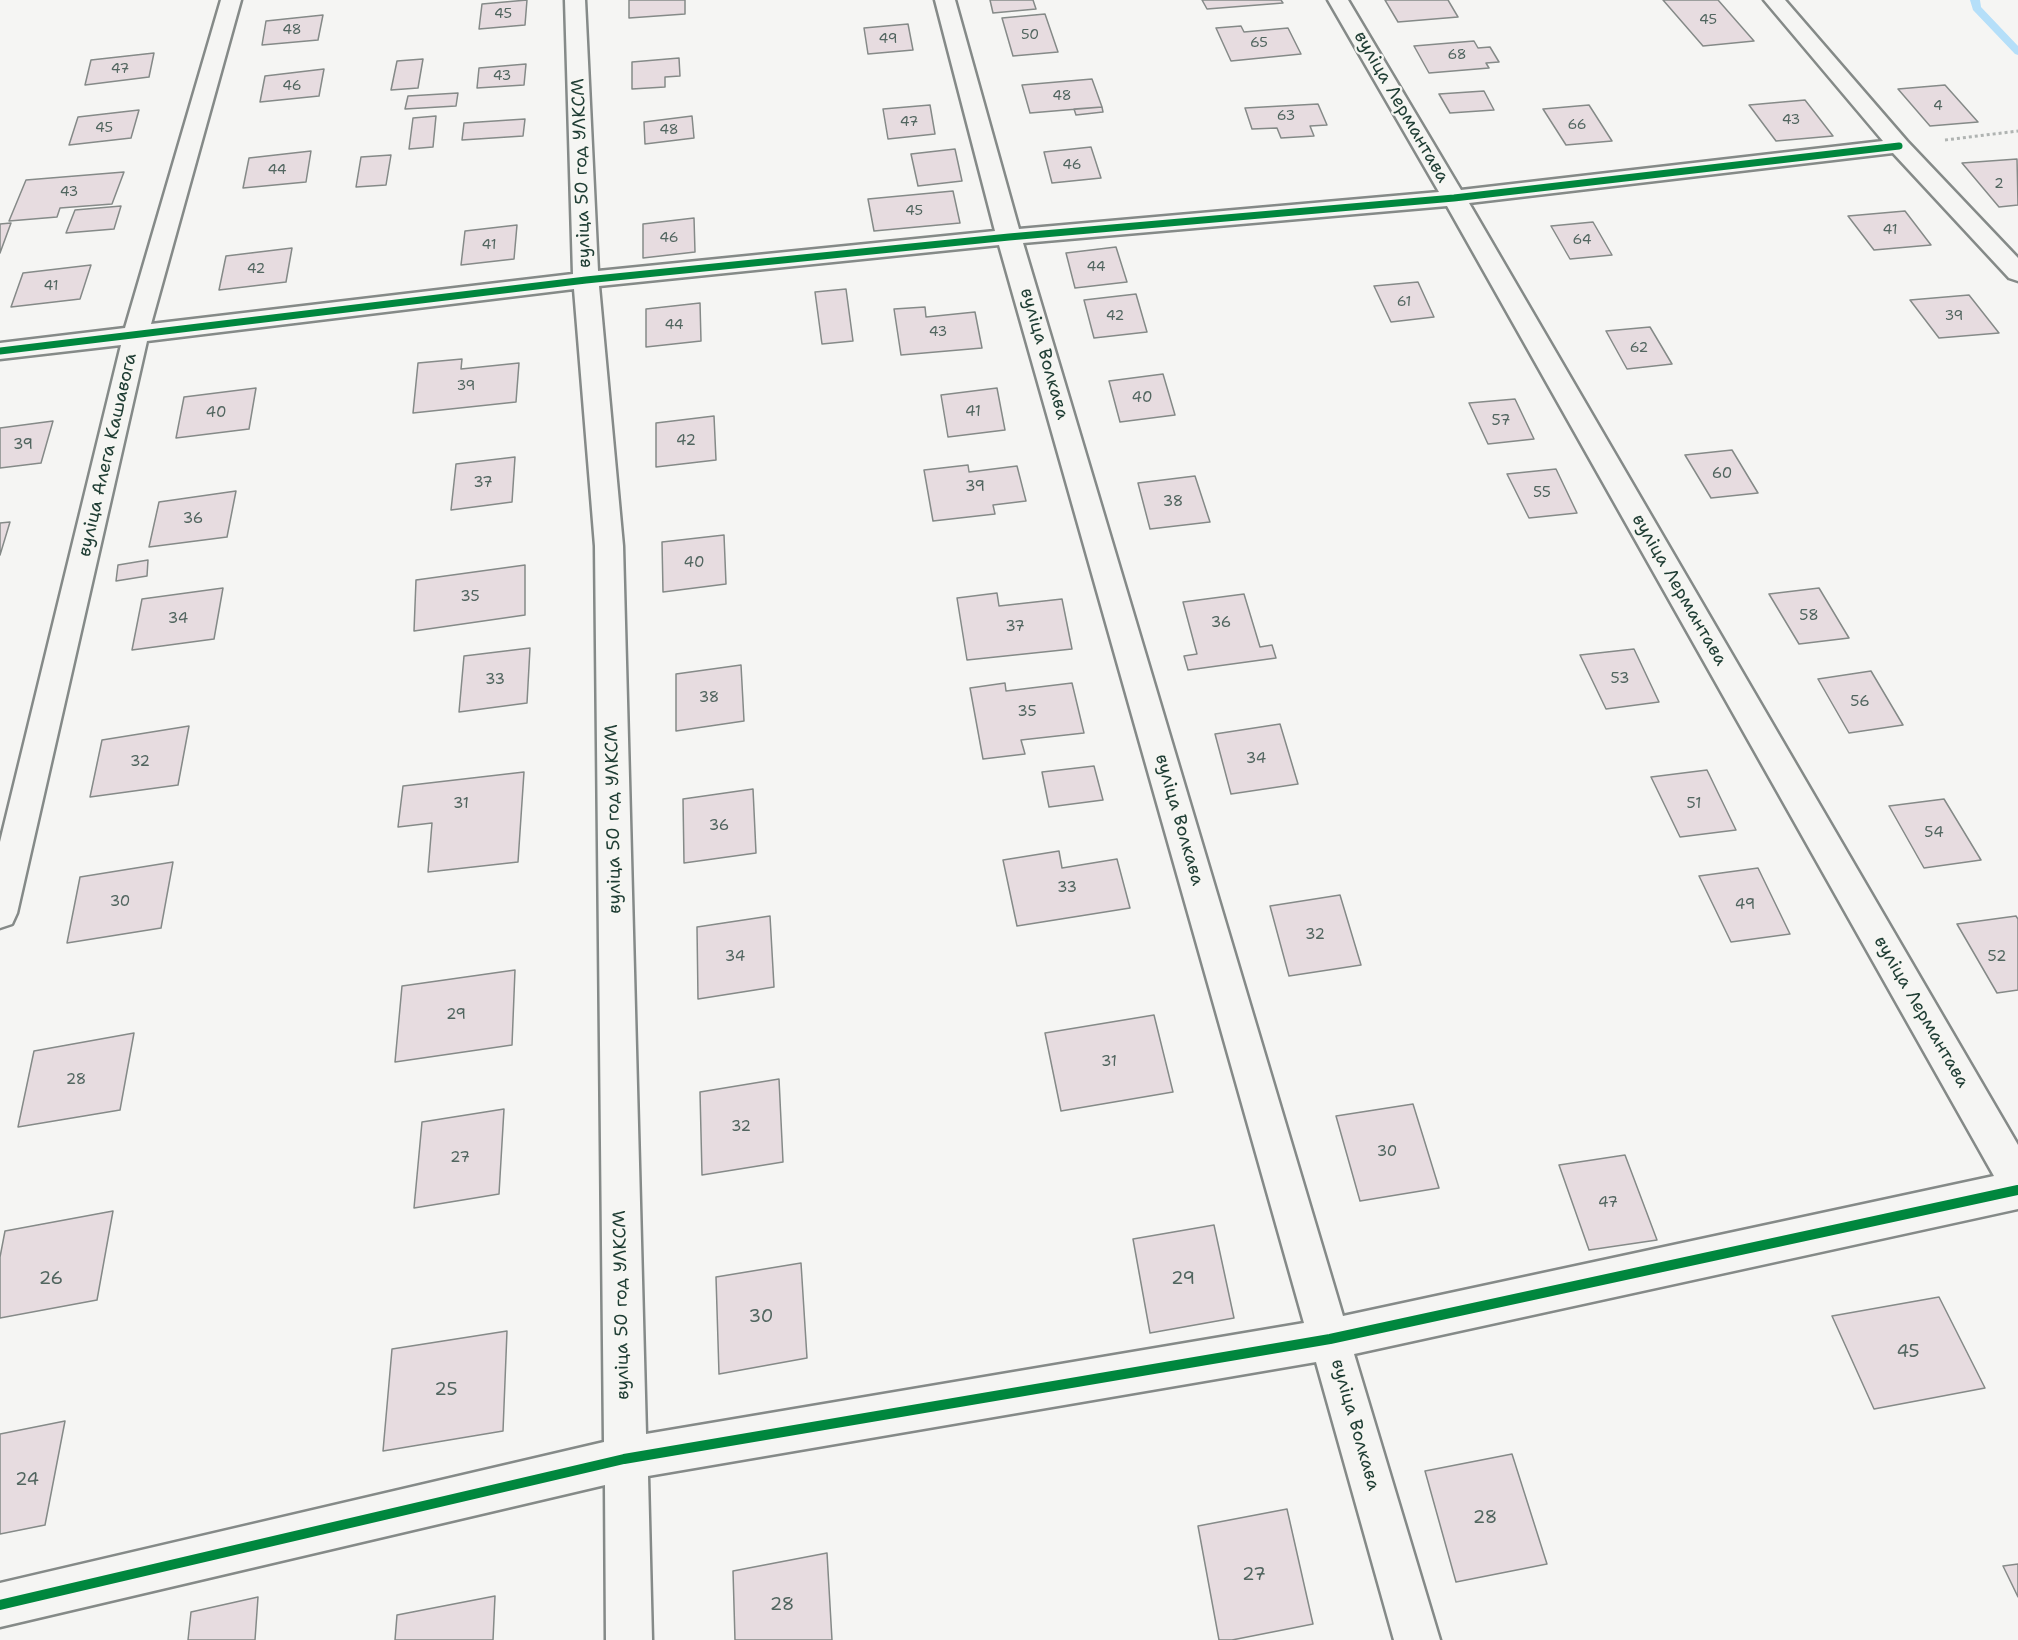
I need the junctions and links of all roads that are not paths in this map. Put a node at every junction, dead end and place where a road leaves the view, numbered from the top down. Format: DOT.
graph roads {
  1 [pos="231,0"];
  2 [pos="575,0"];
  3 [pos="945,0"];
  4 [pos="1338,0"];
  5 [pos="1774,0"];
  6 [pos="1899,146"];
  7 [pos="1454,198"];
  8 [pos="1010,237"];
  9 [pos="2018,273"];
  10 [pos="586,280"];
  11 [pos="136,334"];
  12 [pos="0,351"];
  13 [pos="0,913"];
  14 [pos="2018,1182"];
  15 [pos="2018,1190"];
  16 [pos="1330,1339"];
  17 [pos="624,1459"];
  18 [pos="0,1605"];
  19 [pos="629,1640"];
  20 [pos="1417,1640"];
  1 -- 11 [label="street, вуліца Алега Кашавога"];
  2 -- 10 [label="street, вуліца 50 год УЛКСМ"];
  3 -- 8 [label="street, вуліца Волкава"];
  4 -- 7 [label="street, вуліца Лермантава"];
  5 -- 6 [label="street"];
  6 -- 7 [label="street"];
  6 -- 9 [label="street"];
  7 -- 8 [label="street"];
  7 -- 14 [label="street, вуліца Лермантава"];
  8 -- 10 [label="street"];
  8 -- 16 [label="street, вуліца Волкава"];
  10 -- 11 [label="street"];
  10 -- 17 [label="street, вуліца 50 год УЛКСМ"];
  11 -- 12 [label="street"];
  11 -- 13 [label="street, вуліца Алега Кашавога"];
  15 -- 16 [label="street"];
  16 -- 17 [label="street"];
  16 -- 20 [label="street, вуліца Волкава"];
  17 -- 18 [label="street"];
  17 -- 19 [label="street, вуліца 50 год УЛКСМ"];
}
